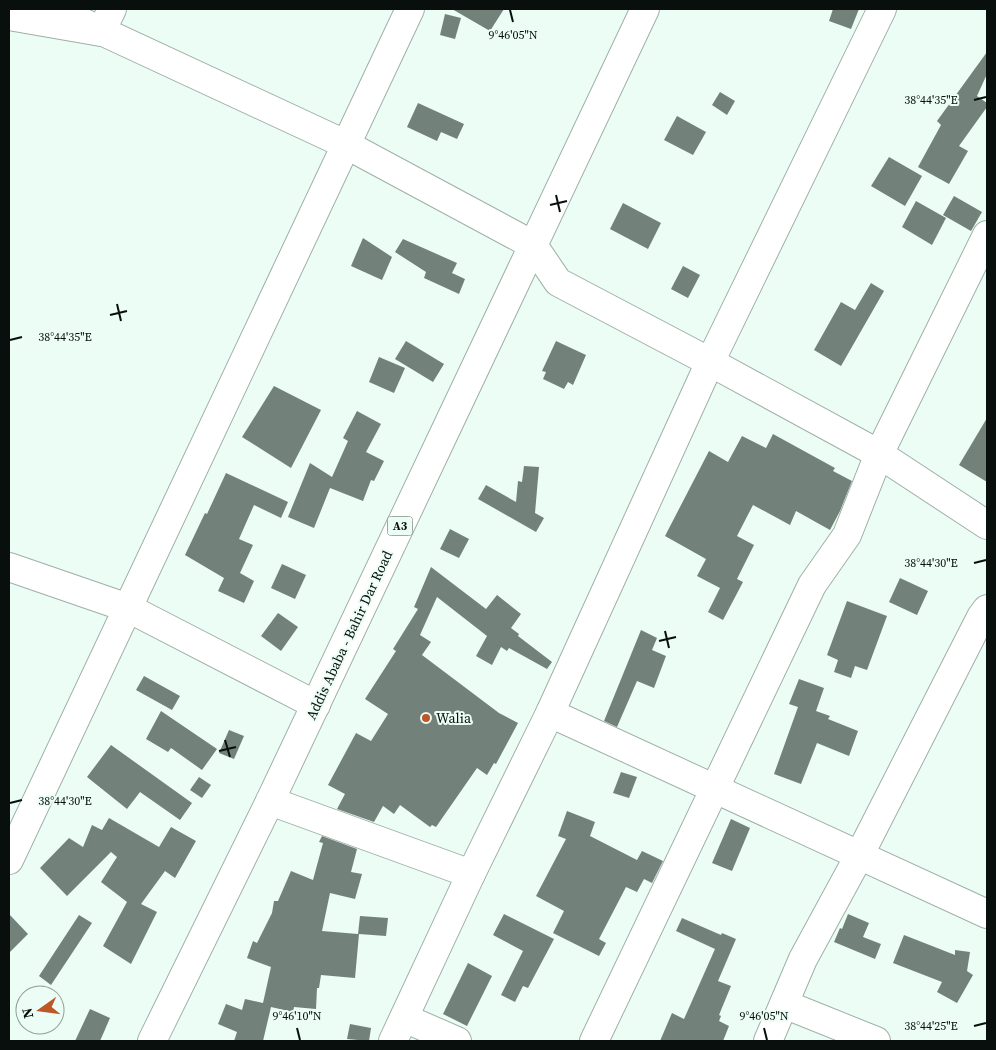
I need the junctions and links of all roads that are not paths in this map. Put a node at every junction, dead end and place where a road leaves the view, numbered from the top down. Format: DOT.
graph roads {
  1 [pos="54,9"];
  2 [pos="410,9"];
  3 [pos="644,9"];
  4 [pos="882,9"];
  5 [pos="9,16"];
  6 [pos="106,20"];
  7 [pos="345,144"];
  8 [pos="987,235"];
  9 [pos="532,245"];
  10 [pos="710,362"];
  11 [pos="878,454"];
  12 [pos="987,525"];
  13 [pos="9,567"];
  14 [pos="128,608"];
  15 [pos="987,609"];
  16 [pos="316,706"];
  17 [pos="550,713"];
  18 [pos="714,789"];
  19 [pos="270,802"];
  20 [pos="859,856"];
  21 [pos="9,860"];
  22 [pos="471,874"];
  23 [pos="987,914"];
  24 [pos="784,1004"];
  25 [pos="398,1030"];
  26 [pos="152,1041"];
  27 [pos="457,1041"];
  28 [pos="594,1041"];
  29 [pos="768,1041"];
  30 [pos="876,1041"];
  1 -- 6 [label="main road"];
  2 -- 7 [label="main road"];
  3 -- 9 [label="main road, Addis Ababa - Bahir Dar Road / A3"];
  4 -- 10 [label="main road"];
  5 -- 6 [label="main road"];
  6 -- 7 [label="main road"];
  7 -- 9 [label="main road"];
  7 -- 14 [label="main road"];
  8 -- 11 [label="main road"];
  9 -- 10 [label="main road"];
  9 -- 16 [label="main road, Addis Ababa - Bahir Dar Road / A3"];
  10 -- 11 [label="main road"];
  10 -- 17 [label="main road"];
  11 -- 12 [label="main road"];
  11 -- 18 [label="main road"];
  13 -- 14 [label="main road"];
  14 -- 16 [label="main road"];
  14 -- 21 [label="main road"];
  15 -- 20 [label="main road"];
  16 -- 19 [label="main road, Addis Ababa - Bahir Dar Road / A3"];
  17 -- 18 [label="main road"];
  17 -- 22 [label="main road"];
  18 -- 20 [label="main road"];
  18 -- 28 [label="main road"];
  19 -- 22 [label="main road"];
  19 -- 26 [label="main road, Addis Ababa - Bahir Dar Road / A3"];
  20 -- 23 [label="main road"];
  20 -- 24 [label="main road"];
  22 -- 25 [label="main road"];
  24 -- 29 [label="main road"];
  24 -- 30 [label="main road"];
  25 -- 27 [label="main road"];
}
